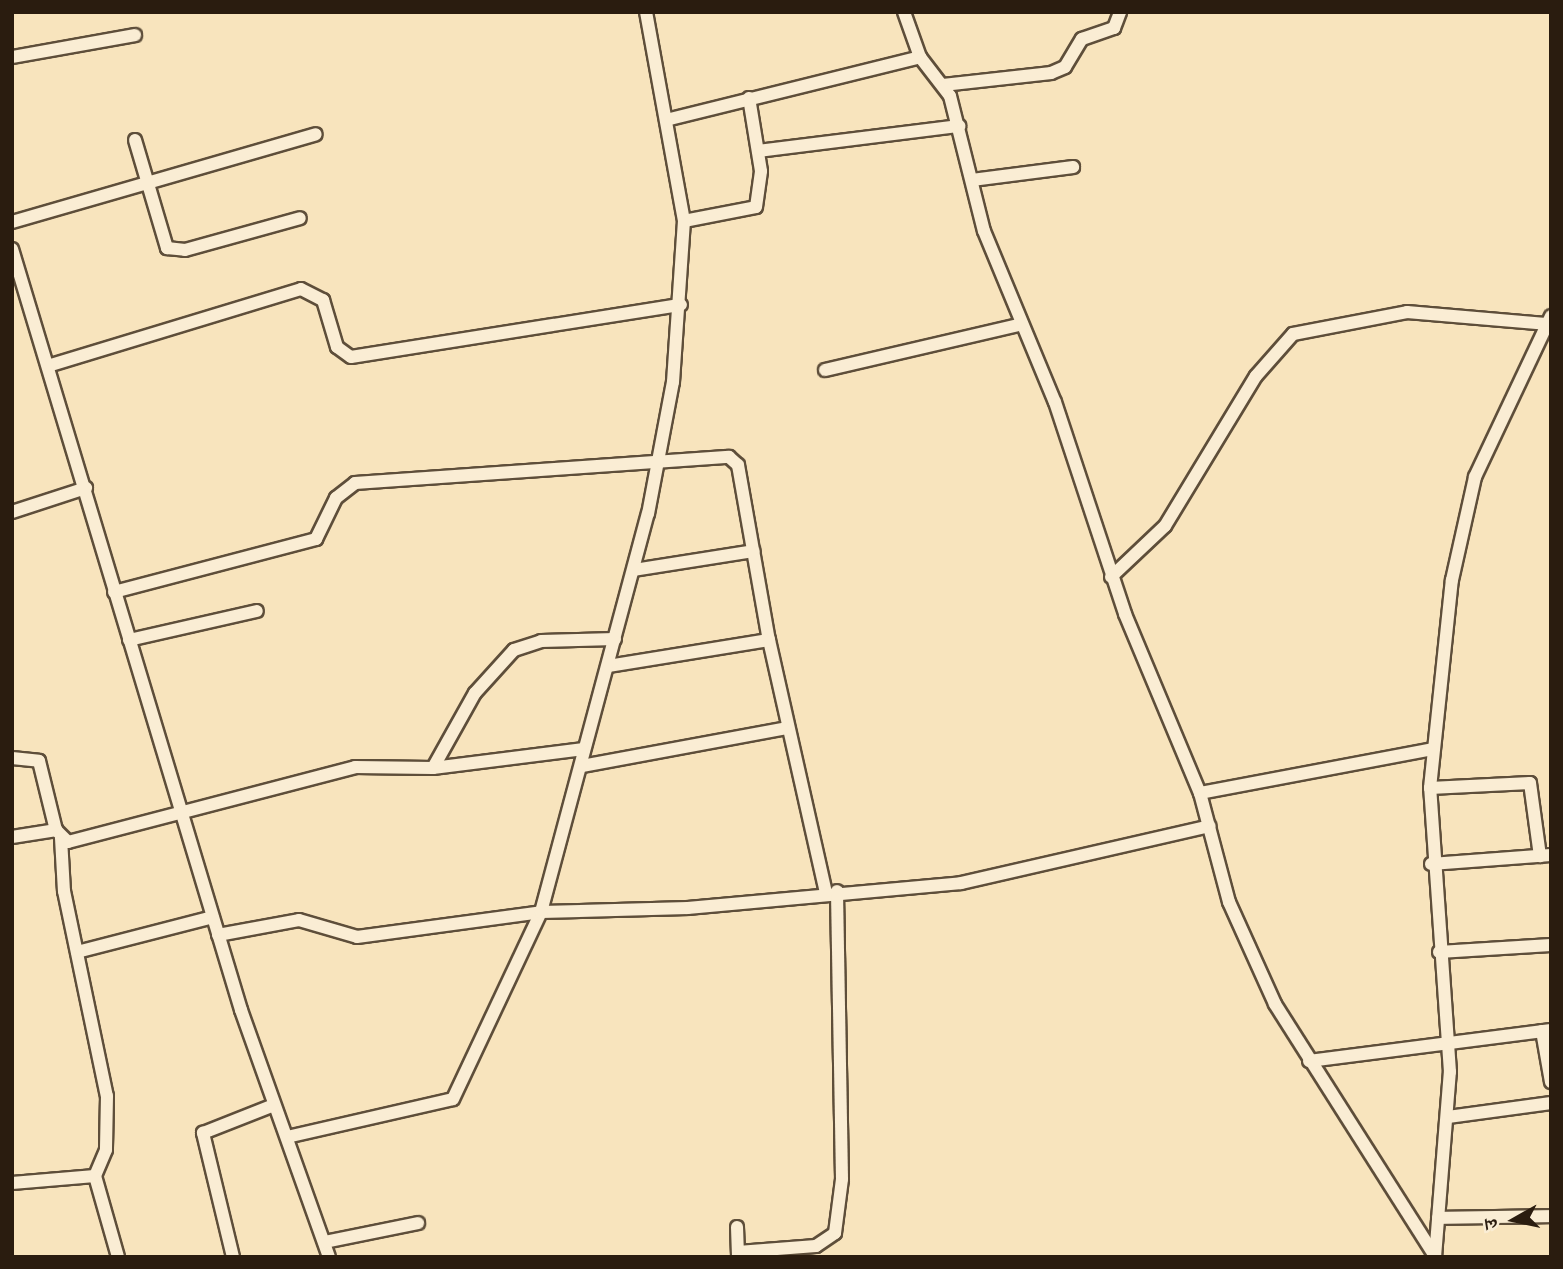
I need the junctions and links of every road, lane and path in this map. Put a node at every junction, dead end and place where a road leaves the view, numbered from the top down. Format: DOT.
graph roads {
  1 [pos="646,12"];
  2 [pos="904,12"];
  3 [pos="1120,12"];
  4 [pos="135,35"];
  5 [pos="12,57"];
  6 [pos="920,57"];
  7 [pos="943,85"];
  8 [pos="749,98"];
  9 [pos="666,120"];
  10 [pos="959,126"];
  11 [pos="316,134"];
  12 [pos="135,140"];
  13 [pos="758,151"];
  14 [pos="1073,167"];
  15 [pos="972,180"];
  16 [pos="146,183"];
  17 [pos="300,218"];
  18 [pos="684,221"];
  19 [pos="12,222"];
  20 [pos="12,249"];
  21 [pos="681,305"];
  22 [pos="1549,320"];
  23 [pos="1022,324"];
  24 [pos="1545,346"];
  25 [pos="51,365"];
  26 [pos="825,370"];
  27 [pos="658,466"];
  28 [pos="86,488"];
  29 [pos="12,512"];
  30 [pos="754,551"];
  31 [pos="634,570"];
  32 [pos="1111,577"];
  33 [pos="114,592"];
  34 [pos="257,611"];
  35 [pos="615,639"];
  36 [pos="129,640"];
  37 [pos="769,640"];
  38 [pos="608,666"];
  39 [pos="787,728"];
  40 [pos="584,749"];
  41 [pos="1432,749"];
  42 [pos="12,758"];
  43 [pos="582,766"];
  44 [pos="432,768"];
  45 [pos="1430,788"];
  46 [pos="1200,793"];
  47 [pos="182,811"];
  48 [pos="1210,826"];
  49 [pos="59,834"];
  50 [pos="12,836"];
  51 [pos="1545,856"];
  52 [pos="1431,864"];
  53 [pos="832,891"];
  54 [pos="541,912"];
  55 [pos="213,917"];
  56 [pos="218,935"];
  57 [pos="1551,945"];
  58 [pos="77,952"];
  59 [pos="1439,952"];
  60 [pos="1546,1031"];
  61 [pos="1448,1043"];
  62 [pos="1309,1061"];
  63 [pos="1551,1082"];
  64 [pos="1551,1103"];
  65 [pos="274,1105"];
  66 [pos="1448,1117"];
  67 [pos="287,1137"];
  68 [pos="95,1176"];
  69 [pos="12,1183"];
  70 [pos="1551,1216"];
  71 [pos="1438,1217"];
  72 [pos="418,1223"];
  73 [pos="737,1227"];
  74 [pos="325,1242"];
  75 [pos="738,1255"];
  76 [pos="1435,1256"];
  77 [pos="118,1257"];
  78 [pos="233,1257"];
  79 [pos="329,1257"];
  1 -- 9 [label="street"];
  2 -- 6 [label="street"];
  3 -- 7 [label="street"];
  4 -- 5 [label="street"];
  6 -- 7 [label="street"];
  6 -- 8 [label="street"];
  7 -- 10 [label="street"];
  8 -- 9 [label="street"];
  8 -- 13 [label="street"];
  9 -- 18 [label="street"];
  10 -- 13 [label="street"];
  10 -- 15 [label="street"];
  11 -- 16 [label="street"];
  12 -- 16 [label="street"];
  13 -- 18 [label="street"];
  14 -- 15 [label="street"];
  15 -- 23 [label="street"];
  16 -- 17 [label="street"];
  16 -- 19 [label="street"];
  18 -- 21 [label="street"];
  20 -- 25 [label="street"];
  21 -- 25 [label="street"];
  21 -- 27 [label="street"];
  22 -- 24 [label="street"];
  22 -- 32 [label="street"];
  23 -- 26 [label="street"];
  23 -- 32 [label="street"];
  24 -- 41 [label="street"];
  25 -- 28 [label="street"];
  27 -- 30 [label="street"];
  27 -- 31 [label="street"];
  27 -- 33 [label="street"];
  28 -- 29 [label="street"];
  28 -- 33 [label="street"];
  30 -- 31 [label="street"];
  30 -- 37 [label="street"];
  31 -- 35 [label="street"];
  32 -- 46 [label="street"];
  33 -- 36 [label="street"];
  34 -- 36 [label="street"];
  35 -- 38 [label="street"];
  35 -- 44 [label="street"];
  36 -- 47 [label="street"];
  37 -- 38 [label="street"];
  37 -- 39 [label="street"];
  38 -- 40 [label="street"];
  39 -- 43 [label="street"];
  39 -- 53 [label="street"];
  40 -- 43 [label="street"];
  40 -- 44 [label="street"];
  41 -- 45 [label="street"];
  41 -- 46 [label="street"];
  42 -- 49 [label="street"];
  43 -- 54 [label="street"];
  44 -- 47 [label="street"];
  45 -- 51 [label="street"];
  45 -- 52 [label="street"];
  46 -- 48 [label="street"];
  47 -- 49 [label="street"];
  47 -- 55 [label="street"];
  48 -- 53 [label="street"];
  48 -- 62 [label="street"];
  49 -- 50 [label="street"];
  49 -- 58 [label="street"];
  51 -- 52 [label="street"];
  52 -- 59 [label="street"];
  53 -- 54 [label="street"];
  53 -- 75 [label="street"];
  54 -- 56 [label="street"];
  54 -- 67 [label="street"];
  55 -- 56 [label="street"];
  55 -- 58 [label="street"];
  56 -- 65 [label="street"];
  57 -- 59 [label="street"];
  58 -- 68 [label="street"];
  59 -- 61 [label="street"];
  60 -- 61 [label="street"];
  60 -- 63 [label="street"];
  61 -- 62 [label="street"];
  61 -- 66 [label="street"];
  62 -- 76 [label="street"];
  64 -- 66 [label="street"];
  65 -- 67 [label="street"];
  65 -- 78 [label="street"];
  66 -- 71 [label="street"];
  67 -- 74 [label="street"];
  68 -- 69 [label="street"];
  68 -- 77 [label="street"];
  70 -- 71 [label="street"];
  71 -- 76 [label="street"];
  72 -- 74 [label="street"];
  73 -- 75 [label="street"];
  74 -- 79 [label="street"];
}
